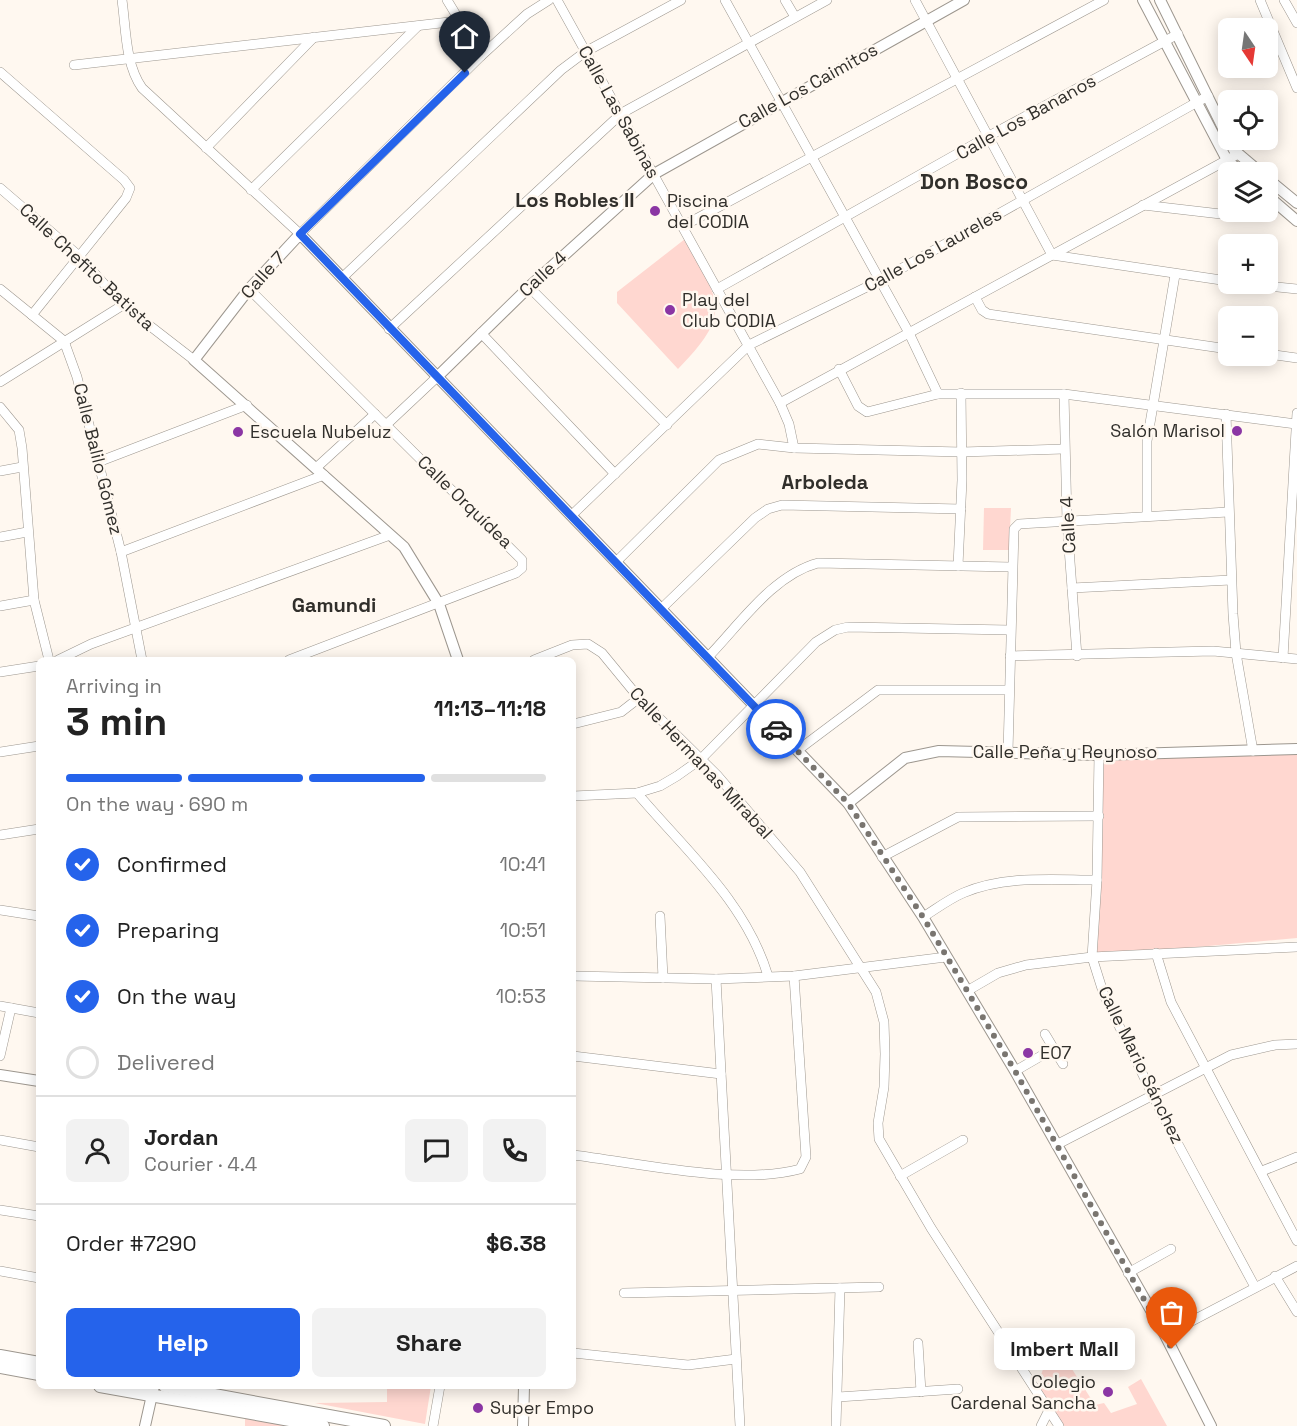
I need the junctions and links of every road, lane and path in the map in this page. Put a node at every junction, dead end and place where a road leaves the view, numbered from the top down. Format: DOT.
graph roads {
  1 [pos="122,0"];
  2 [pos="447,0"];
  3 [pos="549,0"];
  4 [pos="557,0"];
  5 [pos="681,0"];
  6 [pos="724,0"];
  7 [pos="785,0"];
  8 [pos="827,0"];
  9 [pos="915,0"];
  10 [pos="964,0"];
  11 [pos="1104,0"];
  12 [pos="1260,0"];
  13 [pos="1284,0"];
  14 [pos="1162,1"];
  15 [pos="1145,5"];
  16 [pos="795,17"];
  17 [pos="458,21"];
  18 [pos="926,21"];
  19 [pos="1296,21"];
  20 [pos="419,25"];
  21 [pos="1178,34"];
  22 [pos="314,37"];
  23 [pos="1164,41"];
  24 [pos="749,43"];
  25 [pos="585,52"];
  26 [pos="481,56"];
  27 [pos="130,60"];
  28 [pos="74,65"];
  29 [pos="0,72"];
  30 [pos="956,78"];
  31 [pos="1297,88"];
  32 [pos="1208,96"];
  33 [pos="781,101"];
  34 [pos="1197,103"];
  35 [pos="622,113"];
  36 [pos="1218,116"];
  37 [pos="987,137"];
  38 [pos="206,148"];
  39 [pos="1236,150"];
  40 [pos="1238,154"];
  41 [pos="812,158"];
  42 [pos="1227,160"];
  43 [pos="1229,162"];
  44 [pos="1248,162"];
  45 [pos="654,174"];
  46 [pos="0,188"];
  47 [pos="1278,188"];
  48 [pos="251,190"];
  49 [pos="1022,201"];
  50 [pos="1297,203"];
  51 [pos="1143,205"];
  52 [pos="1278,205"];
  53 [pos="1218,214"];
  54 [pos="847,218"];
  55 [pos="1297,221"];
  56 [pos="683,226"];
  57 [pos="300,234"];
  58 [pos="1052,255"];
  59 [pos="79,256"];
  60 [pos="1175,275"];
  61 [pos="343,277"];
  62 [pos="880,280"];
  63 [pos="1218,280"];
  64 [pos="529,287"];
  65 [pos="1278,287"];
  66 [pos="0,289"];
  67 [pos="249,289"];
  68 [pos="717,289"];
  69 [pos="1297,289"];
  70 [pos="975,297"];
  71 [pos="123,304"];
  72 [pos="32,315"];
  73 [pos="389,329"];
  74 [pos="908,331"];
  75 [pos="481,333"];
  76 [pos="64,341"];
  77 [pos="1165,342"];
  78 [pos="749,345"];
  79 [pos="1218,348"];
  80 [pos="1278,355"];
  81 [pos="1297,358"];
  82 [pos="194,360"];
  83 [pos="839,369"];
  84 [pos="436,378"];
  85 [pos="0,382"];
  86 [pos="961,393"];
  87 [pos="938,394"];
  88 [pos="1064,394"];
  89 [pos="780,403"];
  90 [pos="247,405"];
  91 [pos="1152,406"];
  92 [pos="0,407"];
  93 [pos="1297,413"];
  94 [pos="375,414"];
  95 [pos="1226,414"];
  96 [pos="1296,424"];
  97 [pos="386,425"];
  98 [pos="667,425"];
  99 [pos="794,448"];
  100 [pos="1064,449"];
  101 [pos="962,452"];
  102 [pos="1296,460"];
  103 [pos="98,462"];
  104 [pos="22,468"];
  105 [pos="0,471"];
  106 [pos="320,472"];
  107 [pos="615,474"];
  108 [pos="961,509"];
  109 [pos="1228,513"];
  110 [pos="572,515"];
  111 [pos="1147,516"];
  112 [pos="1067,520"];
  113 [pos="1293,527"];
  114 [pos="27,532"];
  115 [pos="390,535"];
  116 [pos="0,537"];
  117 [pos="121,552"];
  118 [pos="617,561"];
  119 [pos="958,566"];
  120 [pos="1011,567"];
  121 [pos="1231,580"];
  122 [pos="1072,588"];
  123 [pos="1287,593"];
  124 [pos="1297,593"];
  125 [pos="34,600"];
  126 [pos="439,604"];
  127 [pos="0,606"];
  128 [pos="662,608"];
  129 [pos="134,629"];
  130 [pos="1010,630"];
  131 [pos="1236,653"];
  132 [pos="709,656"];
  133 [pos="1010,656"];
  134 [pos="1077,656"];
  135 [pos="48,657"];
  136 [pos="64,657"];
  137 [pos="141,657"];
  138 [pos="297,657"];
  139 [pos="457,657"];
  140 [pos="542,657"];
  141 [pos="1283,658"];
  142 [pos="1297,659"];
  143 [pos="36,666"];
  144 [pos="0,672"];
  145 [pos="1008,690"];
  146 [pos="639,698"];
  147 [pos="753,704"];
  148 [pos="576,723"];
  149 [pos="36,746"];
  150 [pos="1297,749"];
  151 [pos="798,750"];
  152 [pos="1253,751"];
  153 [pos="0,752"];
  154 [pos="1008,752"];
  155 [pos="1099,755"];
  156 [pos="701,759"];
  157 [pos="637,793"];
  158 [pos="576,796"];
  159 [pos="848,803"];
  160 [pos="1099,816"];
  161 [pos="36,829"];
  162 [pos="0,835"];
  163 [pos="882,857"];
  164 [pos="1097,880"];
  165 [pos="0,910"];
  166 [pos="36,916"];
  167 [pos="660,916"];
  168 [pos="923,917"];
  169 [pos="1297,947"];
  170 [pos="1156,953"];
  171 [pos="946,957"];
  172 [pos="1092,957"];
  173 [pos="860,969"];
  174 [pos="576,976"];
  175 [pos="768,976"];
  176 [pos="794,976"];
  177 [pos="663,978"];
  178 [pos="716,979"];
  179 [pos="967,991"];
  180 [pos="0,1006"];
  181 [pos="11,1008"];
  182 [pos="36,1012"];
  183 [pos="1045,1034"];
  184 [pos="1297,1044"];
  185 [pos="1053,1049"];
  186 [pos="0,1056"];
  187 [pos="576,1056"];
  188 [pos="1063,1064"];
  189 [pos="1206,1069"];
  190 [pos="1015,1071"];
  191 [pos="721,1074"];
  192 [pos="0,1075"];
  193 [pos="36,1081"];
  194 [pos="1153,1095"];
  195 [pos="0,1140"];
  196 [pos="963,1140"];
  197 [pos="1056,1145"];
  198 [pos="36,1146"];
  199 [pos="576,1155"];
  200 [pos="1297,1157"];
  201 [pos="1262,1171"];
  202 [pos="726,1174"];
  203 [pos="900,1176"];
  204 [pos="0,1210"];
  205 [pos="36,1216"];
  206 [pos="1297,1241"];
  207 [pos="1171,1249"];
  208 [pos="1297,1266"];
  209 [pos="0,1271"];
  210 [pos="1128,1273"];
  211 [pos="1275,1276"];
  212 [pos="36,1277"];
  213 [pos="879,1287"];
  214 [pos="1255,1287"];
  215 [pos="840,1288"];
  216 [pos="731,1290"];
  217 [pos="624,1293"];
  218 [pos="1297,1312"];
  219 [pos="1165,1335"];
  220 [pos="918,1343"];
  221 [pos="576,1353"];
  222 [pos="736,1359"];
  223 [pos="4,1362"];
  224 [pos="36,1363"];
  225 [pos="36,1373"];
  226 [pos="131,1389"];
  227 [pos="178,1389"];
  228 [pos="439,1389"];
  229 [pos="524,1389"];
  230 [pos="958,1389"];
  231 [pos="152,1391"];
  232 [pos="921,1392"];
  233 [pos="838,1397"];
  234 [pos="1049,1410"];
  235 [pos="329,1423"];
  236 [pos="145,1426"];
  237 [pos="384,1426"];
  238 [pos="433,1426"];
  239 [pos="523,1426"];
  240 [pos="740,1426"];
  241 [pos="836,1426"];
  242 [pos="1041,1426"];
  243 [pos="1059,1426"];
  244 [pos="1211,1426"];
  1 -- 27 [label="street"];
  2 -- 17 [label="street"];
  3 -- 26 [label="street, Calle 7"];
  4 -- 25 [label="street, Calle Las Sabinas"];
  5 -- 25 [label="street"];
  6 -- 24 [label="street"];
  7 -- 16 [label="street"];
  8 -- 16 [label="street"];
  9 -- 18 [label="street"];
  10 -- 18 [label="street, Calle Los Caimitos"];
  11 -- 30 [label="street"];
  12 -- 31 [label="street"];
  13 -- 19 [label="street"];
  14 -- 15 [label="street"];
  14 -- 21 [label="street"];
  15 -- 23 [label="street"];
  16 -- 24 [label="street"];
  17 -- 20 [label="street"];
  17 -- 26 [label="street"];
  18 -- 30 [label="street"];
  18 -- 33 [label="street, Calle Los Caimitos"];
  20 -- 22 [label="street"];
  20 -- 48 [label="street"];
  21 -- 23 [label="street, Calle Los Bananos"];
  21 -- 32 [label="street"];
  22 -- 27 [label="street"];
  22 -- 38 [label="street"];
  23 -- 34 [label="street"];
  23 -- 37 [label="street, Calle Los Bananos"];
  24 -- 33 [label="street"];
  24 -- 35 [label="street"];
  25 -- 35 [label="street, Calle Las Sabinas"];
  25 -- 61 [label="street"];
  26 -- 57 [label="street, Calle 7"];
  27 -- 28 [label="street"];
  27 -- 38 [label="street"];
  29 -- 59 [label="street"];
  30 -- 37 [label="street"];
  30 -- 41 [label="street"];
  32 -- 34 [label="street, Calle Los Laureles"];
  32 -- 36 [label="street"];
  33 -- 41 [label="street"];
  33 -- 45 [label="street, Calle Los Caimitos"];
  34 -- 42 [label="street"];
  34 -- 49 [label="street, Calle Los Laureles"];
  35 -- 45 [label="street, Calle Las Sabinas"];
  35 -- 73 [label="street"];
  37 -- 49 [label="street"];
  37 -- 54 [label="street, Calle Los Bananos"];
  38 -- 48 [label="street"];
  39 -- 40 [label="street"];
  40 -- 42 [label="street"];
  40 -- 44 [label="street"];
  41 -- 54 [label="street"];
  41 -- 56 [label="street"];
  42 -- 43 [label="street"];
  42 -- 51 [label="street"];
  45 -- 56 [label="street, Calle Las Sabinas"];
  45 -- 64 [label="street, Calle 4"];
  46 -- 59 [label="street, Calle Chefito Batista"];
  47 -- 50 [label="street"];
  48 -- 57 [label="street"];
  49 -- 58 [label="street"];
  49 -- 62 [label="street, Calle Los Laureles"];
  51 -- 53 [label="street"];
  51 -- 58 [label="street"];
  52 -- 55 [label="street"];
  54 -- 62 [label="street"];
  54 -- 68 [label="street, Calle Los Bananos"];
  56 -- 68 [label="street, Calle Las Sabinas"];
  57 -- 61 [label="street"];
  57 -- 67 [label="street, Calle 7"];
  58 -- 60 [label="street"];
  58 -- 70 [label="street"];
  59 -- 71 [label="street, Calle Chefito Batista"];
  59 -- 72 [label="street"];
  60 -- 63 [label="street"];
  60 -- 77 [label="street"];
  61 -- 73 [label="street"];
  62 -- 74 [label="street"];
  62 -- 78 [label="street, Calle Los Laureles"];
  64 -- 75 [label="street, Calle 4"];
  64 -- 98 [label="street"];
  65 -- 69 [label="street"];
  66 -- 72 [label="street"];
  67 -- 82 [label="street, Calle 7"];
  67 -- 94 [label="street, Calle Orquídea"];
  68 -- 78 [label="street, Calle Las Sabinas"];
  70 -- 74 [label="street"];
  70 -- 77 [label="street"];
  71 -- 76 [label="street"];
  71 -- 82 [label="street, Calle Chefito Batista"];
  72 -- 76 [label="street"];
  73 -- 84 [label="street"];
  74 -- 83 [label="street"];
  74 -- 87 [label="street"];
  75 -- 84 [label="street, Calle 4"];
  75 -- 107 [label="street"];
  76 -- 85 [label="street"];
  76 -- 103 [label="street, Calle Balilo Gómez"];
  77 -- 79 [label="street"];
  77 -- 91 [label="street"];
  78 -- 89 [label="street, Calle Las Sabinas"];
  78 -- 98 [label="street, Calle Los Laureles"];
  80 -- 81 [label="street"];
  82 -- 90 [label="street, Calle Chefito Batista"];
  83 -- 87 [label="street"];
  83 -- 89 [label="street"];
  84 -- 97 [label="street"];
  84 -- 110 [label="street"];
  86 -- 87 [label="street"];
  86 -- 88 [label="street"];
  86 -- 101 [label="street"];
  88 -- 91 [label="street"];
  88 -- 100 [label="street, Calle 4"];
  89 -- 99 [label="street, Calle Las Sabinas"];
  90 -- 103 [label="street"];
  90 -- 106 [label="street, Calle Chefito Batista"];
  91 -- 95 [label="street"];
  91 -- 111 [label="street"];
  92 -- 104 [label="street"];
  93 -- 96 [label="street"];
  94 -- 97 [label="street, Calle Orquídea"];
  94 -- 106 [label="street"];
  95 -- 96 [label="street"];
  95 -- 109 [label="street"];
  96 -- 102 [label="street"];
  97 -- 126 [label="street, Calle Orquídea"];
  98 -- 107 [label="street, Calle Los Laureles"];
  99 -- 101 [label="street"];
  99 -- 118 [label="street"];
  100 -- 101 [label="street"];
  100 -- 112 [label="street, Calle 4"];
  101 -- 108 [label="street"];
  102 -- 113 [label="street"];
  103 -- 117 [label="street, Calle Balilo Gómez"];
  104 -- 105 [label="street"];
  104 -- 114 [label="street"];
  106 -- 115 [label="street, Calle Chefito Batista"];
  106 -- 117 [label="street"];
  107 -- 110 [label="street, Calle Los Laureles"];
  108 -- 119 [label="street"];
  108 -- 128 [label="street"];
  109 -- 111 [label="street"];
  109 -- 121 [label="street"];
  110 -- 118 [label="street"];
  111 -- 112 [label="street"];
  112 -- 120 [label="street"];
  112 -- 122 [label="street, Calle 4"];
  113 -- 123 [label="street"];
  114 -- 116 [label="street"];
  114 -- 125 [label="street"];
  115 -- 126 [label="street, Calle Chefito Batista"];
  115 -- 129 [label="street"];
  117 -- 129 [label="street, Calle Balilo Gómez"];
  118 -- 128 [label="street"];
  119 -- 120 [label="street"];
  119 -- 132 [label="street"];
  120 -- 130 [label="street"];
  121 -- 122 [label="street"];
  121 -- 131 [label="street"];
  122 -- 134 [label="street, Calle 4"];
  123 -- 124 [label="street"];
  123 -- 141 [label="street"];
  125 -- 127 [label="street"];
  125 -- 135 [label="street"];
  126 -- 138 [label="street, Calle Orquídea"];
  126 -- 139 [label="street, Calle Chefito Batista"];
  128 -- 132 [label="street"];
  129 -- 136 [label="street"];
  129 -- 137 [label="street, Calle Balilo Gómez"];
  130 -- 133 [label="street"];
  130 -- 147 [label="street"];
  131 -- 134 [label="street"];
  131 -- 141 [label="street"];
  131 -- 152 [label="street"];
  132 -- 147 [label="street"];
  133 -- 134 [label="street"];
  133 -- 145 [label="street"];
  140 -- 146 [label="street, Calle Hermanas Mirabal"];
  141 -- 142 [label="street"];
  143 -- 144 [label="street"];
  145 -- 151 [label="street"];
  145 -- 154 [label="street"];
  146 -- 148 [label="street"];
  146 -- 156 [label="street, Calle Hermanas Mirabal"];
  147 -- 151 [label="street"];
  147 -- 156 [label="street"];
  149 -- 153 [label="street"];
  150 -- 152 [label="street, Calle Peña y Reynoso"];
  151 -- 159 [label="street"];
  152 -- 155 [label="street, Calle Peña y Reynoso"];
  154 -- 155 [label="street, Calle Peña y Reynoso"];
  154 -- 159 [label="street, Calle Peña y Reynoso"];
  155 -- 160 [label="street, Calle Mario Sánchez"];
  156 -- 157 [label="street"];
  156 -- 173 [label="street, Calle Hermanas Mirabal"];
  157 -- 158 [label="street"];
  157 -- 175 [label="street"];
  159 -- 163 [label="street"];
  160 -- 163 [label="street"];
  160 -- 164 [label="street, Calle Mario Sánchez"];
  161 -- 162 [label="street"];
  163 -- 168 [label="street"];
  164 -- 168 [label="street"];
  164 -- 172 [label="street, Calle Mario Sánchez"];
  165 -- 166 [label="street"];
  167 -- 177 [label="street"];
  168 -- 171 [label="street"];
  169 -- 170 [label="street"];
  170 -- 172 [label="street"];
  170 -- 189 [label="street"];
  171 -- 173 [label="street"];
  171 -- 179 [label="street"];
  172 -- 179 [label="street"];
  172 -- 194 [label="street, Calle Mario Sánchez"];
  173 -- 176 [label="street"];
  173 -- 203 [label="street, Calle Hermanas Mirabal"];
  174 -- 177 [label="street"];
  175 -- 176 [label="street"];
  175 -- 178 [label="street"];
  176 -- 202 [label="street"];
  177 -- 178 [label="street"];
  178 -- 191 [label="street"];
  179 -- 190 [label="street"];
  180 -- 181 [label="street"];
  181 -- 182 [label="street"];
  181 -- 186 [label="street"];
  183 -- 185 [label="street"];
  184 -- 189 [label="street"];
  185 -- 188 [label="street"];
  185 -- 190 [label="street"];
  187 -- 191 [label="street"];
  189 -- 194 [label="street"];
  189 -- 201 [label="street"];
  190 -- 197 [label="street"];
  191 -- 202 [label="street"];
  192 -- 193 [label="street"];
  194 -- 197 [label="street"];
  194 -- 214 [label="street, Calle Mario Sánchez"];
  195 -- 198 [label="street"];
  196 -- 203 [label="street"];
  197 -- 210 [label="street"];
  199 -- 202 [label="street"];
  200 -- 201 [label="street"];
  201 -- 206 [label="street"];
  202 -- 216 [label="street"];
  203 -- 234 [label="street, Calle Hermanas Mirabal"];
  204 -- 205 [label="street"];
  207 -- 210 [label="street"];
  208 -- 211 [label="street"];
  209 -- 212 [label="street"];
  210 -- 219 [label="street"];
  211 -- 214 [label="street"];
  211 -- 218 [label="street"];
  213 -- 215 [label="street"];
  214 -- 219 [label="street"];
  215 -- 216 [label="street"];
  215 -- 233 [label="street"];
  216 -- 217 [label="street"];
  216 -- 222 [label="street"];
  219 -- 244 [label="street"];
  220 -- 232 [label="street"];
  221 -- 222 [label="street"];
  222 -- 240 [label="street"];
  223 -- 224 [label="main road"];
  223 -- 225 [label="main road"];
  226 -- 231 [label="main road"];
  227 -- 235 [label="main road"];
  228 -- 238 [label="street"];
  229 -- 239 [label="street"];
  230 -- 232 [label="street"];
  231 -- 235 [label="main road"];
  231 -- 236 [label="street"];
  232 -- 233 [label="street"];
  233 -- 241 [label="street"];
  234 -- 242 [label="street"];
  234 -- 243 [label="street, Calle Hermanas Mirabal"];
  235 -- 237 [label="main road"];
}
